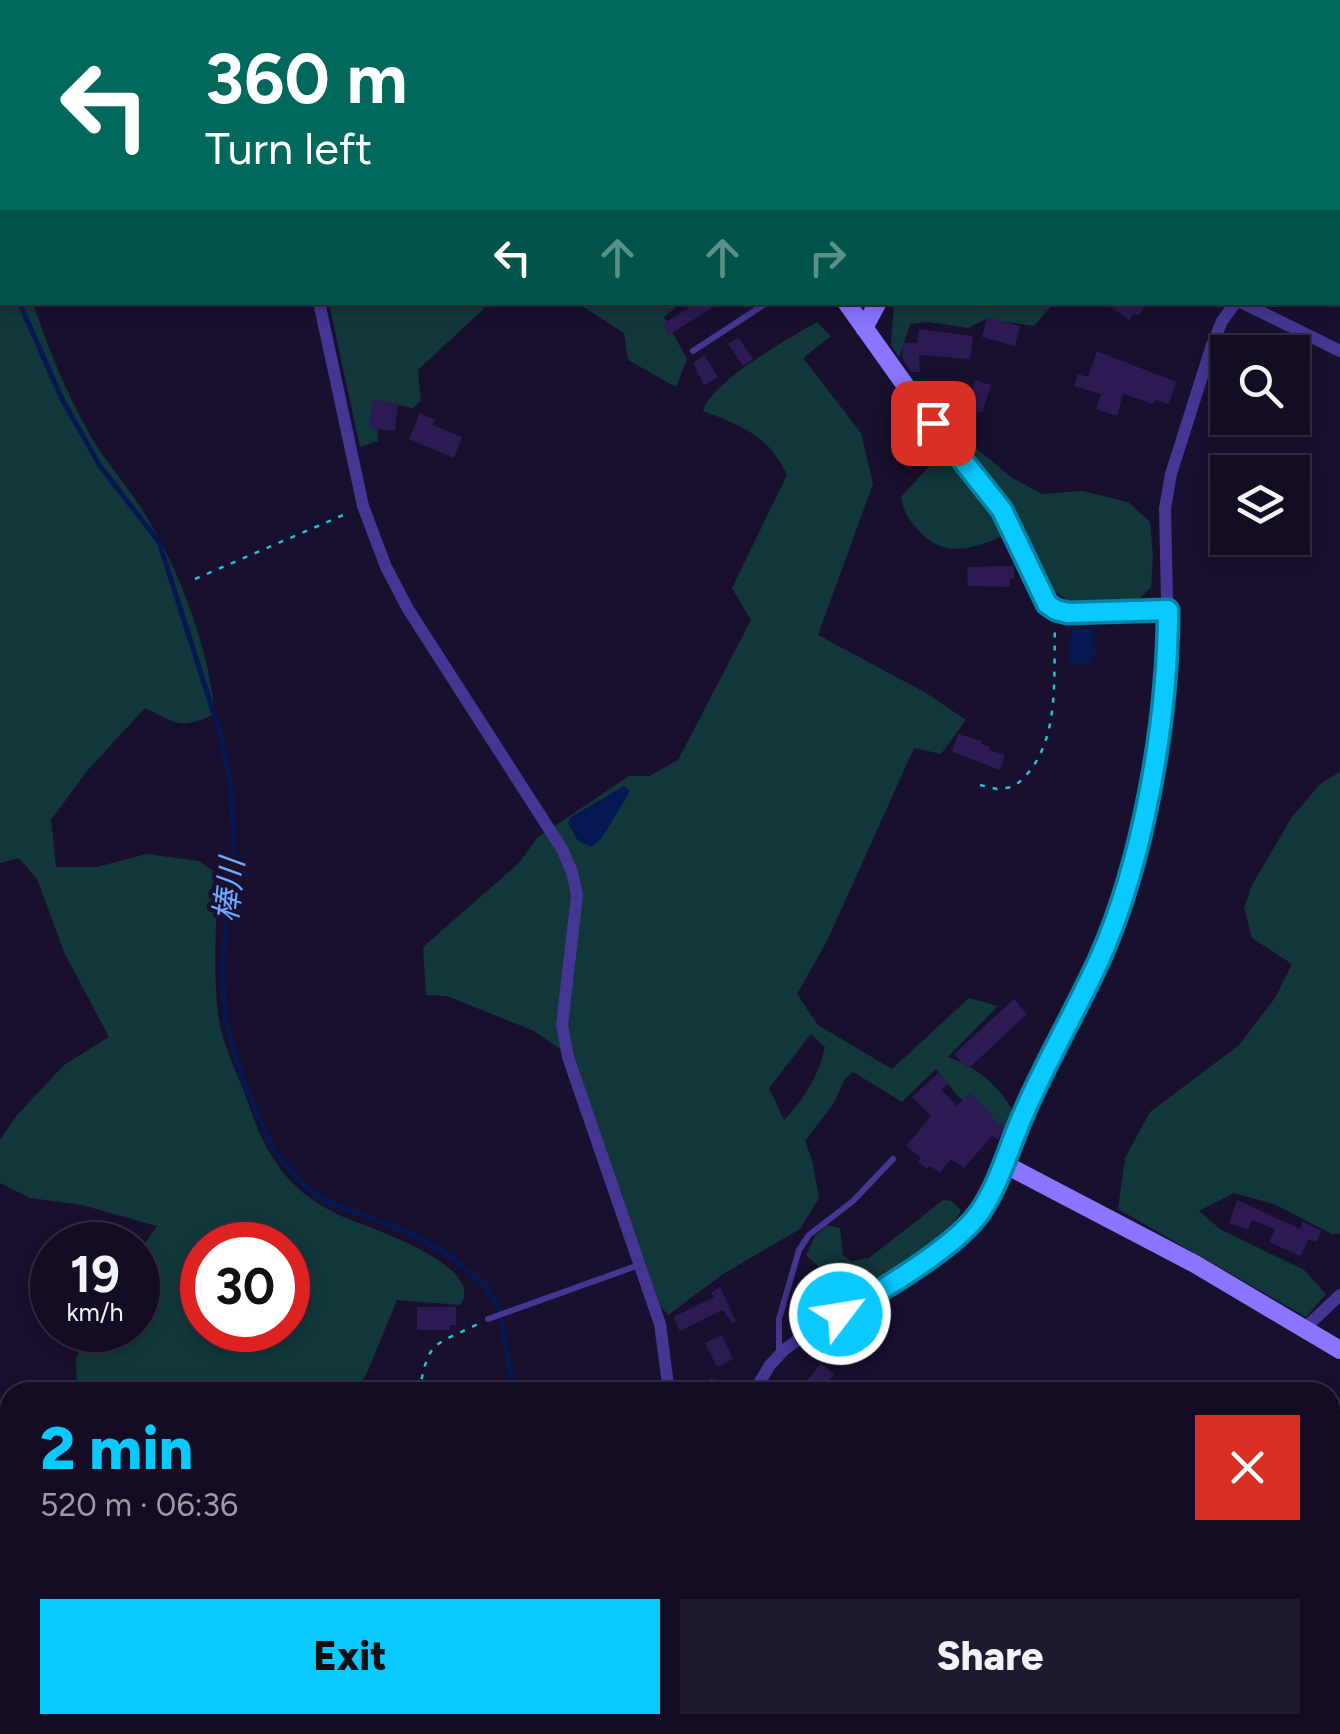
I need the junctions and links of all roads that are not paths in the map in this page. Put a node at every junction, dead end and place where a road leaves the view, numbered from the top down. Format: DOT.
graph roads {
  1 [pos="319,305"];
  2 [pos="763,305"];
  3 [pos="848,305"];
  4 [pos="876,305"];
  5 [pos="1235,305"];
  6 [pos="1244,305"];
  7 [pos="864,328"];
  8 [pos="694,351"];
  9 [pos="1340,351"];
  10 [pos="1168,610"];
  11 [pos="892,1159"];
  12 [pos="1004,1164"];
  13 [pos="640,1265"];
  14 [pos="1340,1295"];
  15 [pos="488,1319"];
  16 [pos="1304,1328"];
  17 [pos="1340,1350"];
  18 [pos="779,1356"];
  19 [pos="669,1382"];
  20 [pos="761,1382"];
  1 -- 13 [label="street"];
  2 -- 8 [label="lane"];
  3 -- 7 [label="street"];
  4 -- 7 [label="street"];
  5 -- 10 [label="street"];
  6 -- 9 [label="street"];
  7 -- 10 [label="street"];
  10 -- 12 [label="street"];
  11 -- 18 [label="lane"];
  12 -- 16 [label="street"];
  12 -- 18 [label="street"];
  13 -- 15 [label="lane"];
  13 -- 19 [label="street"];
  14 -- 16 [label="street"];
  16 -- 17 [label="street"];
  18 -- 20 [label="street"];
}
